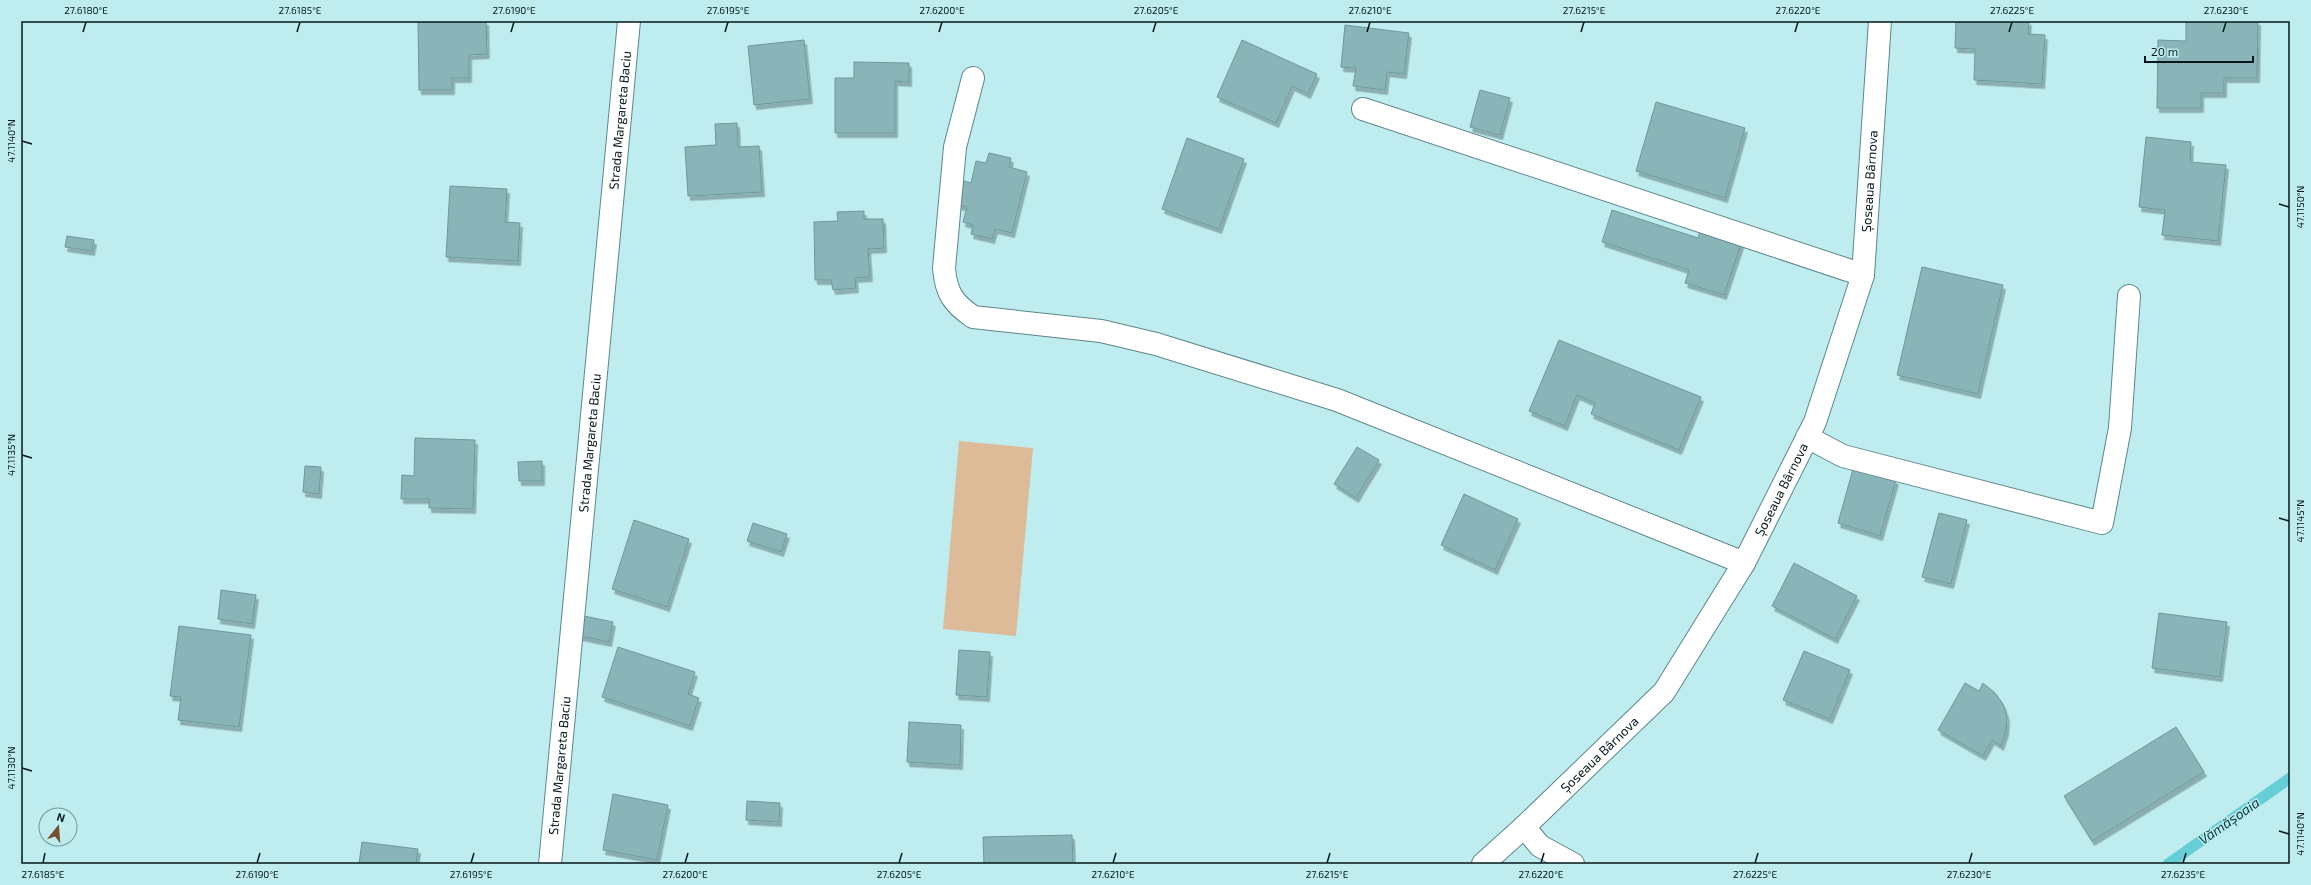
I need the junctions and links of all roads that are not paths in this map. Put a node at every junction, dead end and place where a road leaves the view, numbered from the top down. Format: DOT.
graph roads {
  1 [pos="629,21"];
  2 [pos="1880,21"];
  3 [pos="973,78"];
  4 [pos="1363,109"];
  5 [pos="1863,275"];
  6 [pos="2129,296"];
  7 [pos="1806,437"];
  8 [pos="1744,563"];
  9 [pos="1524,827"];
  10 [pos="550,864"];
  11 [pos="1483,864"];
  12 [pos="1573,864"];
  1 -- 10 [label="street, Strada Margareta Baciu"];
  2 -- 5 [label="street, Șoseaua Bârnova"];
  3 -- 8 [label="street"];
  4 -- 5 [label="street"];
  5 -- 7 [label="street, Șoseaua Bârnova"];
  6 -- 7 [label="street"];
  7 -- 8 [label="street, Șoseaua Bârnova"];
  8 -- 9 [label="street, Șoseaua Bârnova"];
  9 -- 11 [label="street, Șoseaua Bârnova"];
  9 -- 12 [label="street"];
}
